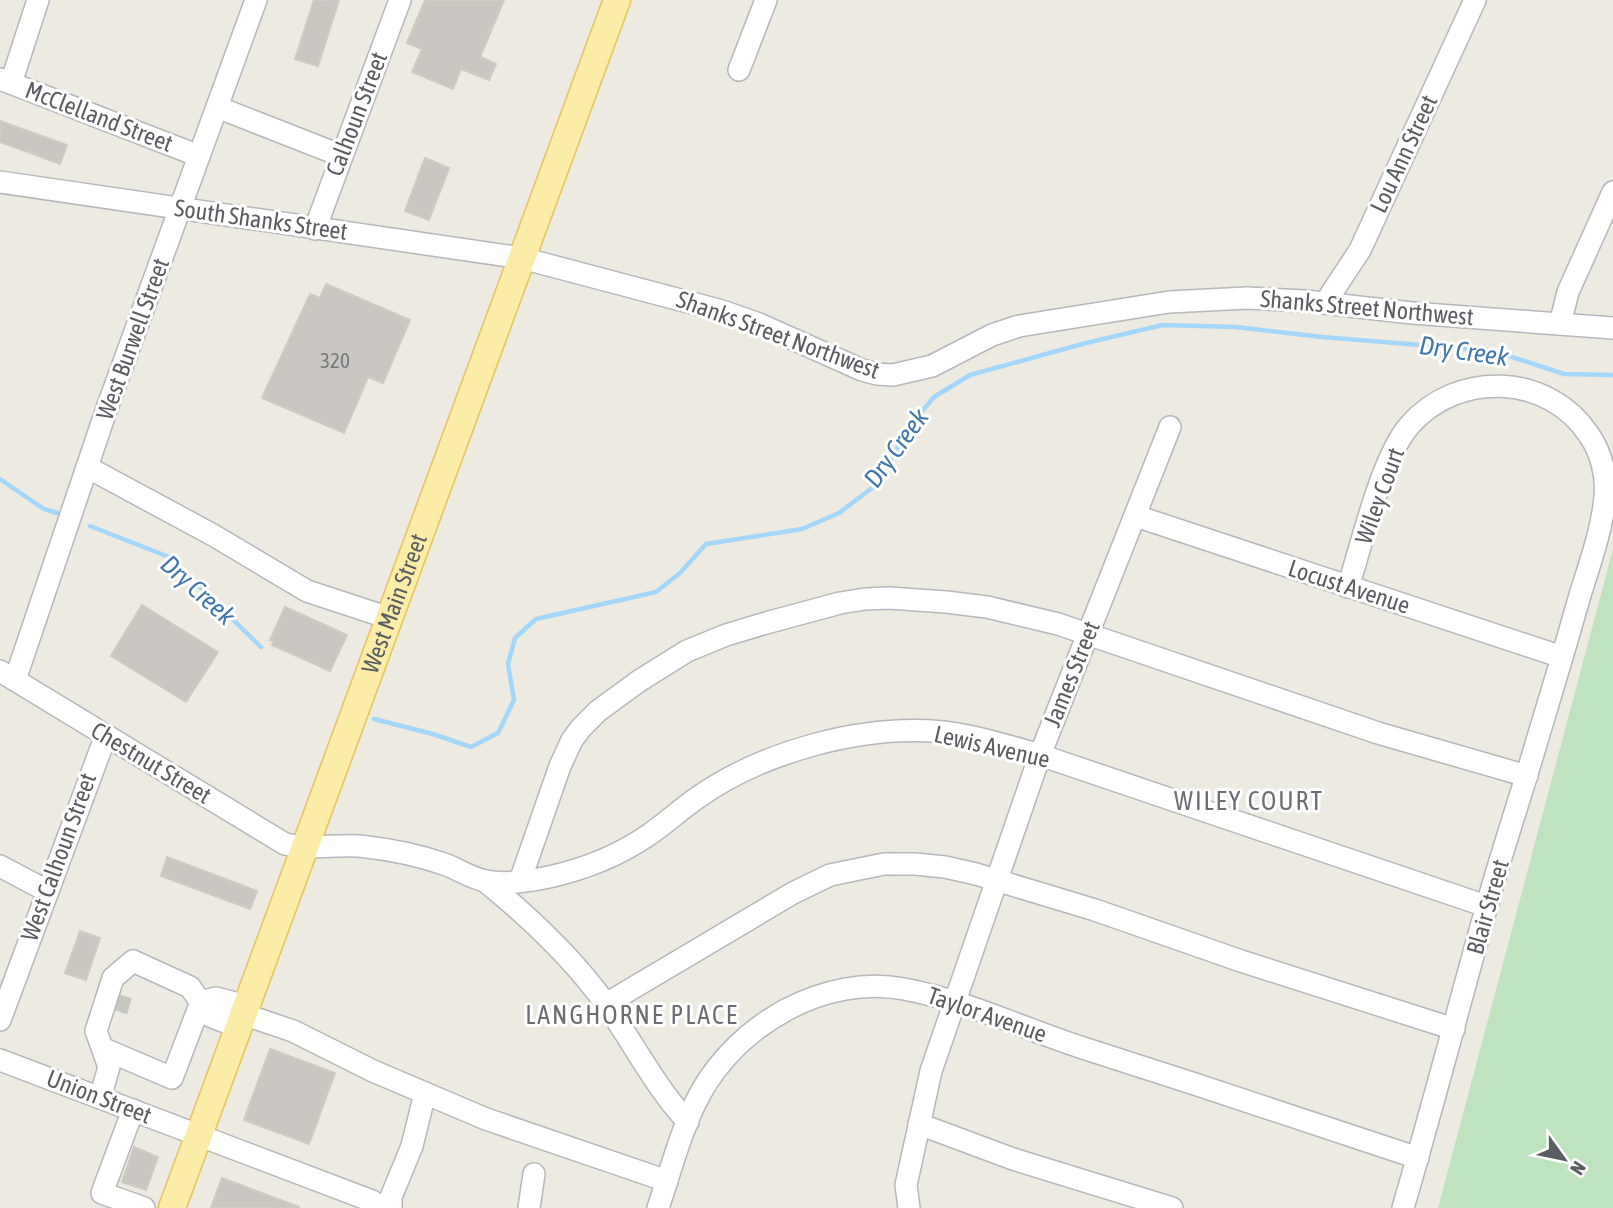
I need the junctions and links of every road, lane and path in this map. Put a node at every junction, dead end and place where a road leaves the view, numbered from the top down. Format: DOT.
graph roads {
  1 [pos="38,0"];
  2 [pos="256,0"];
  3 [pos="400,0"];
  4 [pos="617,0"];
  5 [pos="766,0"];
  6 [pos="1475,0"];
  7 [pos="739,70"];
  8 [pos="6,81"];
  9 [pos="217,107"];
  10 [pos="198,156"];
  11 [pos="342,156"];
  12 [pos="0,182"];
  13 [pos="1613,192"];
  14 [pos="180,209"];
  15 [pos="315,229"];
  16 [pos="522,258"];
  17 [pos="1325,303"];
  18 [pos="1560,324"];
  19 [pos="1613,328"];
  20 [pos="1170,427"];
  21 [pos="87,467"];
  22 [pos="1136,516"];
  23 [pos="1348,587"];
  24 [pos="389,618"];
  25 [pos="1088,635"];
  26 [pos="1562,657"];
  27 [pos="7,675"];
  28 [pos="106,735"];
  29 [pos="1040,755"];
  30 [pos="1527,776"];
  31 [pos="304,848"];
  32 [pos="0,866"];
  33 [pos="997,880"];
  34 [pos="485,881"];
  35 [pos="520,881"];
  36 [pos="47,891"];
  37 [pos="1486,906"];
  38 [pos="134,962"];
  39 [pos="201,1002"];
  40 [pos="954,1003"];
  41 [pos="606,1004"];
  42 [pos="243,1016"];
  43 [pos="0,1020"];
  44 [pos="1454,1029"];
  45 [pos="104,1049"];
  46 [pos="0,1060"];
  47 [pos="425,1093"];
  48 [pos="100,1098"];
  49 [pos="132,1110"];
  50 [pos="688,1122"];
  51 [pos="919,1124"];
  52 [pos="198,1135"];
  53 [pos="1418,1157"];
  54 [pos="534,1174"];
  55 [pos="667,1181"];
  56 [pos="144,1208"];
  57 [pos="172,1208"];
  58 [pos="384,1208"];
  59 [pos="391,1208"];
  60 [pos="529,1208"];
  61 [pos="658,1208"];
  62 [pos="909,1208"];
  63 [pos="1172,1208"];
  64 [pos="1403,1208"];
  1 -- 8 [label="street"];
  2 -- 9 [label="street, West Burwell Street"];
  3 -- 11 [label="street, Calhoun Street"];
  4 -- 16 [label="main road, West Main Street"];
  5 -- 7 [label="street"];
  6 -- 17 [label="street, Lou Ann Street"];
  8 -- 10 [label="street, McClelland Street"];
  9 -- 10 [label="street, West Burwell Street"];
  9 -- 11 [label="street"];
  10 -- 14 [label="street, West Burwell Street"];
  11 -- 15 [label="street, Calhoun Street"];
  12 -- 14 [label="street, South Shanks Street"];
  13 -- 18 [label="street"];
  14 -- 15 [label="street, South Shanks Street"];
  14 -- 21 [label="street, West Burwell Street"];
  15 -- 16 [label="street, South Shanks Street"];
  16 -- 17 [label="street, Shanks Street Northwest"];
  16 -- 24 [label="main road, West Main Street"];
  17 -- 18 [label="street, Shanks Street Northwest"];
  18 -- 19 [label="street, Shanks Street Northwest"];
  20 -- 22 [label="street, James Street"];
  21 -- 24 [label="street"];
  21 -- 27 [label="street, West Burwell Street"];
  22 -- 23 [label="street, Locust Avenue"];
  22 -- 25 [label="street, James Street"];
  23 -- 26 [label="street, Locust Avenue"];
  23 -- 26 [label="street, Wiley Court"];
  24 -- 31 [label="main road, West Main Street"];
  25 -- 29 [label="street, James Street"];
  25 -- 30 [label="street"];
  25 -- 35 [label="street"];
  26 -- 30 [label="street, Blair Street"];
  27 -- 28 [label="street, Chestnut Street"];
  28 -- 31 [label="street, Chestnut Street"];
  28 -- 36 [label="street, West Calhoun Street"];
  29 -- 33 [label="street, James Street"];
  29 -- 35 [label="street, Lewis Avenue"];
  29 -- 37 [label="street, Lewis Avenue"];
  30 -- 37 [label="street, Blair Street"];
  31 -- 34 [label="street, Lewis Avenue"];
  31 -- 42 [label="main road, West Main Street"];
  32 -- 36 [label="street"];
  33 -- 40 [label="street, James Street"];
  33 -- 41 [label="street"];
  33 -- 44 [label="street"];
  34 -- 35 [label="street, Lewis Avenue"];
  34 -- 41 [label="street"];
  36 -- 43 [label="street, West Calhoun Street"];
  37 -- 44 [label="street, Blair Street"];
  38 -- 39 [label="street"];
  38 -- 45 [label="street"];
  38 -- 45 [label="street"];
  39 -- 42 [label="street"];
  39 -- 45 [label="street"];
  40 -- 50 [label="street, Taylor Avenue"];
  40 -- 51 [label="street, James Street"];
  40 -- 53 [label="street, Taylor Avenue"];
  41 -- 50 [label="street"];
  42 -- 47 [label="street"];
  42 -- 52 [label="main road, West Main Street"];
  44 -- 53 [label="street, Blair Street"];
  45 -- 48 [label="street"];
  46 -- 48 [label="street, Union Street"];
  47 -- 55 [label="street"];
  47 -- 59 [label="street"];
  48 -- 49 [label="street, Union Street"];
  49 -- 52 [label="street, Union Street"];
  49 -- 56 [label="street"];
  50 -- 55 [label="street, Taylor Avenue"];
  51 -- 62 [label="street, James Street"];
  51 -- 63 [label="street"];
  52 -- 57 [label="main road, West Main Street"];
  52 -- 58 [label="street, Union Street"];
  53 -- 64 [label="street, Blair Street"];
  54 -- 60 [label="street"];
  55 -- 61 [label="street, Taylor Avenue"];
}
